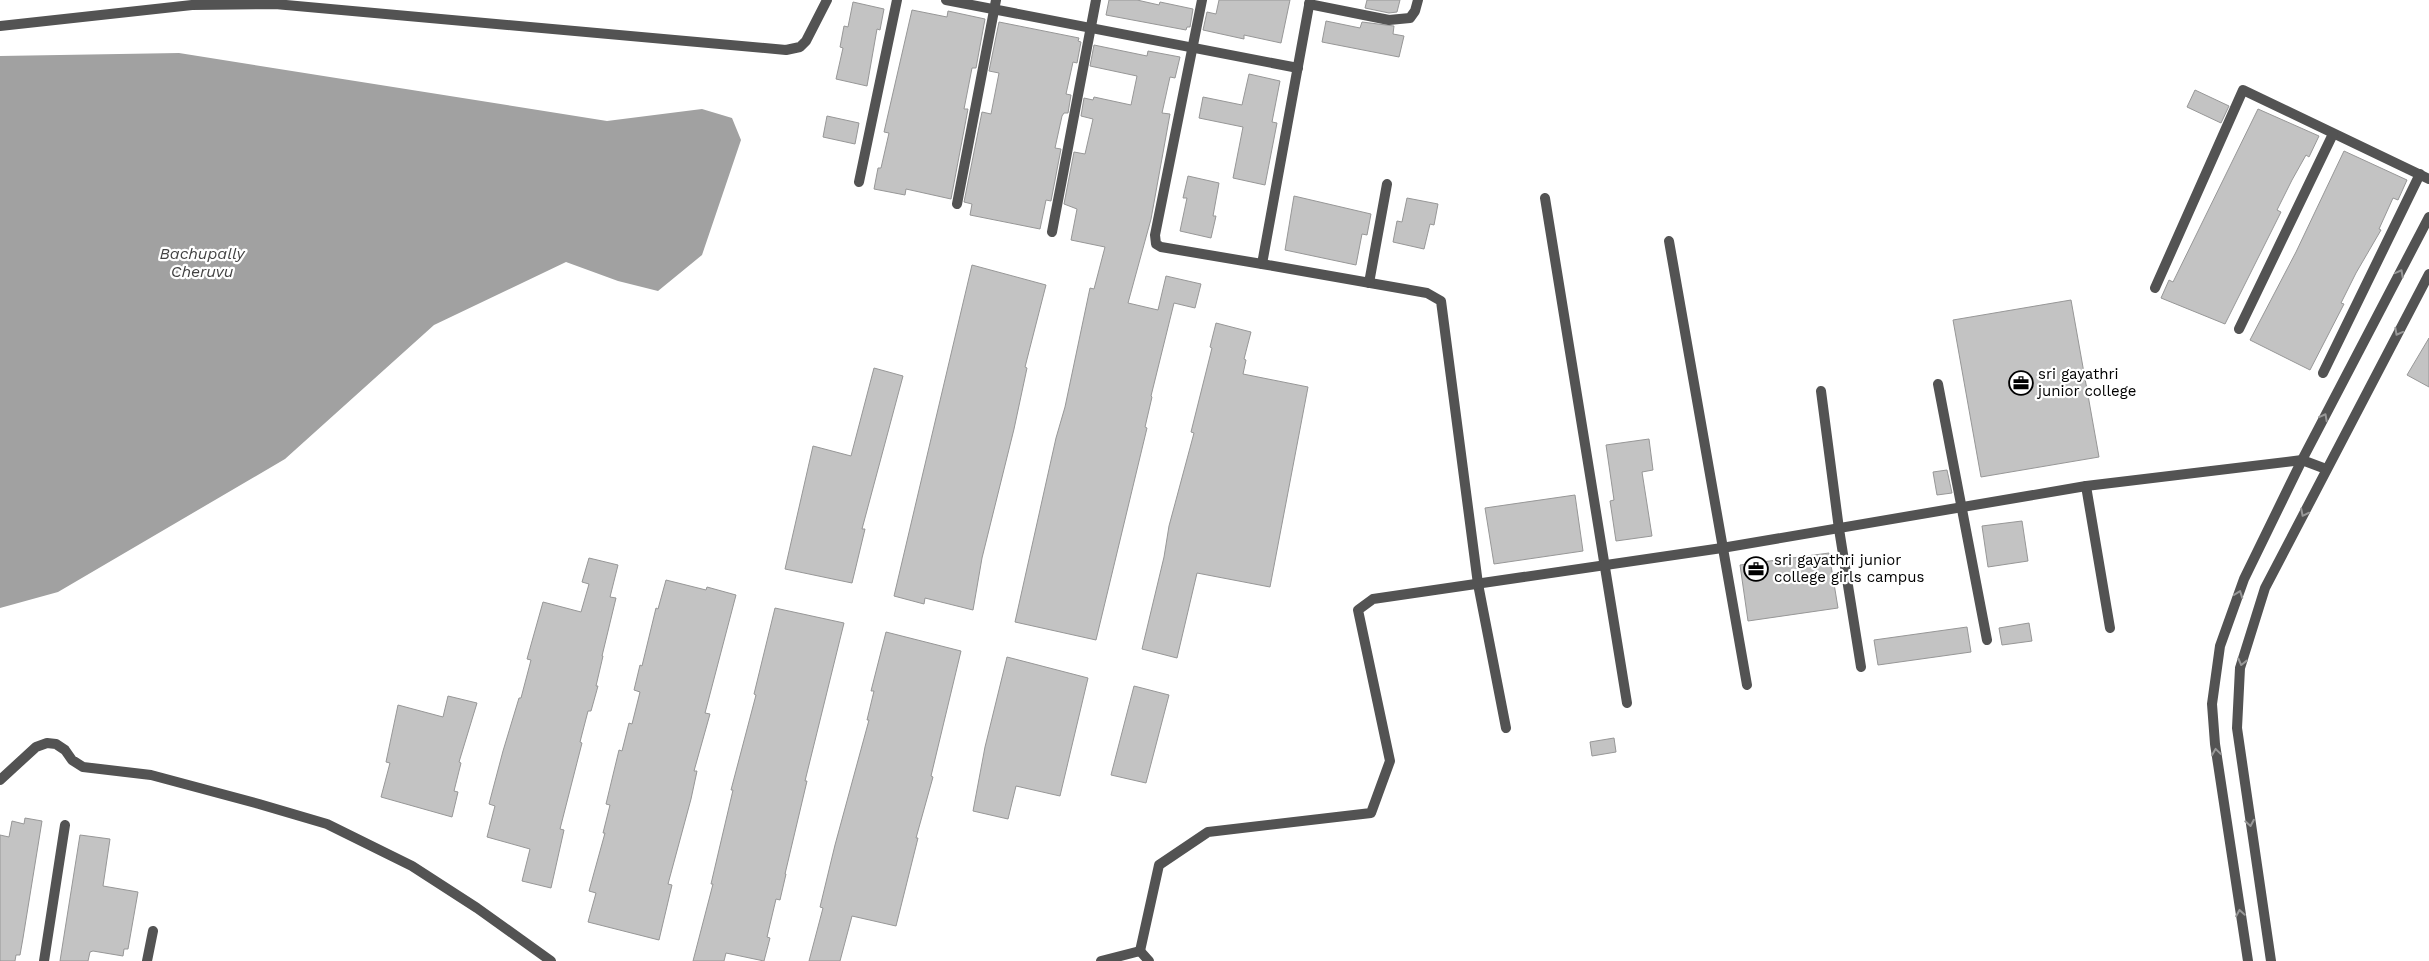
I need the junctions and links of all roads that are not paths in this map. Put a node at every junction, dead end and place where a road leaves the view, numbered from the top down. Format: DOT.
graph roads {
  1 [pos="827,0"];
  2 [pos="897,0"];
  3 [pos="946,0"];
  4 [pos="1096,0"];
  5 [pos="1202,0"];
  6 [pos="1418,0"];
  7 [pos="1309,2"];
  8 [pos="995,5"];
  9 [pos="0,26"];
  10 [pos="1091,27"];
  11 [pos="1194,46"];
  12 [pos="1298,68"];
  13 [pos="2333,134"];
  14 [pos="2424,177"];
  15 [pos="859,182"];
  16 [pos="1387,184"];
  17 [pos="1545,198"];
  18 [pos="957,204"];
  19 [pos="2429,217"];
  20 [pos="1052,232"];
  21 [pos="1669,241"];
  22 [pos="1262,264"];
  23 [pos="2429,274"];
  24 [pos="1369,283"];
  25 [pos="2155,288"];
  26 [pos="2239,329"];
  27 [pos="2323,373"];
  28 [pos="1938,384"];
  29 [pos="1820,391"];
  30 [pos="2302,460"];
  31 [pos="2326,469"];
  32 [pos="2086,486"];
  33 [pos="1961,506"];
  34 [pos="1839,529"];
  35 [pos="1722,548"];
  36 [pos="1604,565"];
  37 [pos="1478,584"];
  38 [pos="2110,628"];
  39 [pos="1987,640"];
  40 [pos="1861,667"];
  41 [pos="1747,685"];
  42 [pos="1628,704"];
  43 [pos="1506,728"];
  44 [pos="0,780"];
  45 [pos="65,825"];
  46 [pos="153,932"];
  47 [pos="1140,951"];
  48 [pos="44,961"];
  49 [pos="148,961"];
  50 [pos="551,961"];
  51 [pos="1101,961"];
  52 [pos="1149,961"];
  53 [pos="2248,961"];
  54 [pos="2271,961"];
  1 -- 9 [label="street"];
  2 -- 15 [label="street"];
  3 -- 8 [label="street"];
  4 -- 10 [label="street"];
  5 -- 11 [label="street"];
  6 -- 7 [label="street"];
  7 -- 12 [label="street"];
  8 -- 10 [label="street"];
  8 -- 18 [label="street"];
  10 -- 11 [label="street"];
  10 -- 20 [label="street"];
  11 -- 12 [label="street"];
  11 -- 22 [label="street"];
  12 -- 22 [label="street"];
  13 -- 14 [label="street"];
  13 -- 25 [label="street"];
  13 -- 26 [label="street"];
  14 -- 27 [label="street"];
  16 -- 24 [label="street"];
  17 -- 36 [label="street"];
  30 -- 19 [label="street, one-way"];
  21 -- 35 [label="street"];
  22 -- 24 [label="street"];
  23 -- 31 [label="street, one-way"];
  24 -- 37 [label="street"];
  28 -- 33 [label="street"];
  29 -- 34 [label="street"];
  30 -- 31 [label="street"];
  30 -- 32 [label="street"];
  53 -- 30 [label="street, one-way"];
  31 -- 54 [label="street, one-way"];
  32 -- 33 [label="street"];
  32 -- 38 [label="street"];
  33 -- 34 [label="street"];
  33 -- 39 [label="street"];
  34 -- 35 [label="street"];
  34 -- 40 [label="street"];
  35 -- 36 [label="street"];
  35 -- 41 [label="street"];
  36 -- 37 [label="street"];
  36 -- 42 [label="street"];
  37 -- 43 [label="street"];
  37 -- 47 [label="street"];
  44 -- 50 [label="street"];
  45 -- 48 [label="street"];
  46 -- 49 [label="street"];
  47 -- 51 [label="street"];
  47 -- 52 [label="street"];
}
